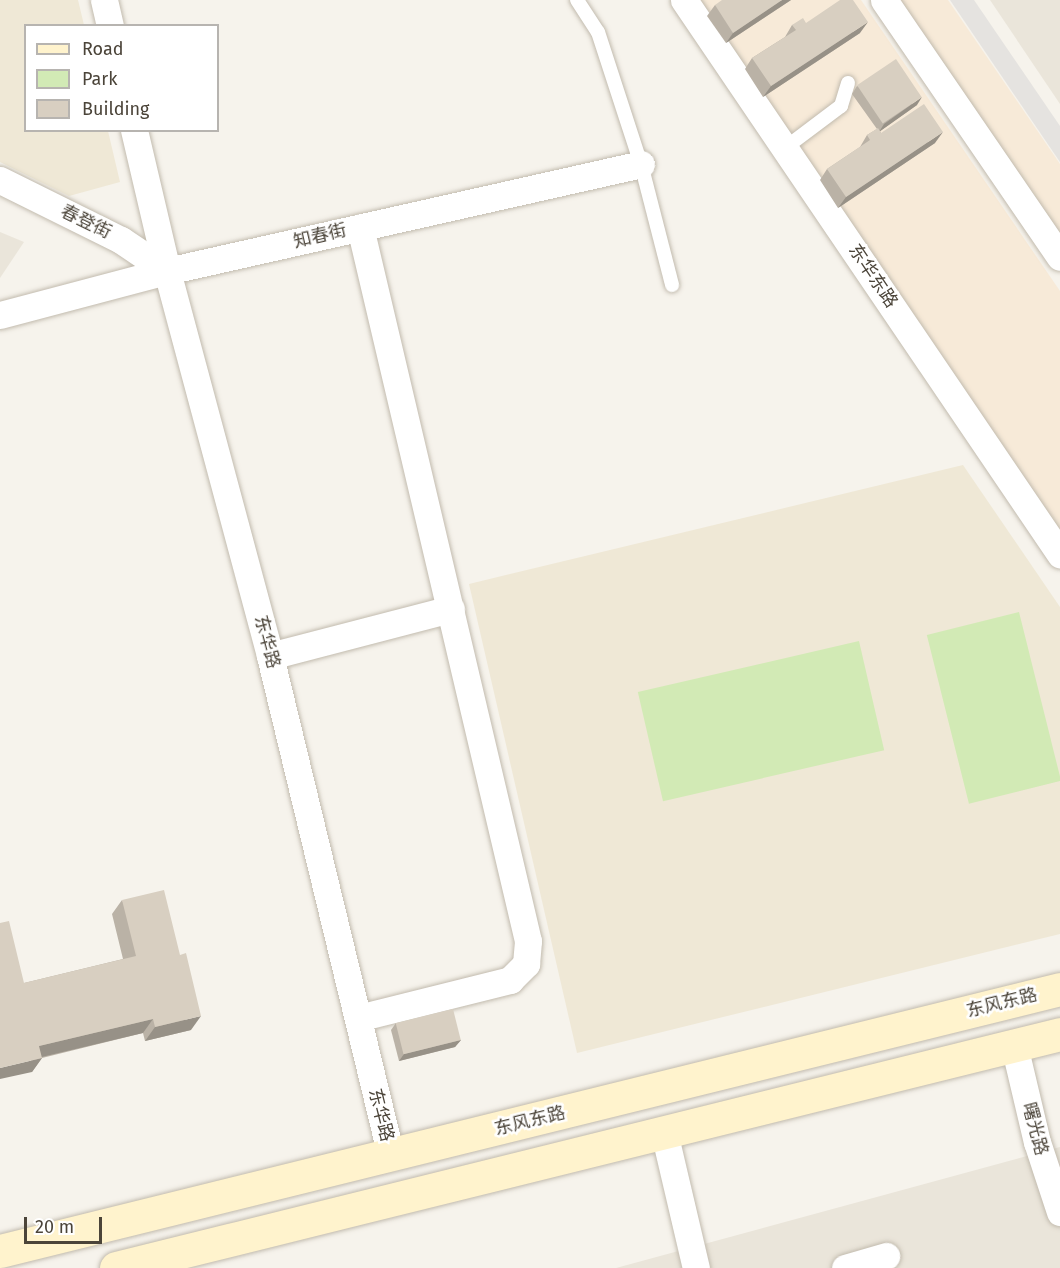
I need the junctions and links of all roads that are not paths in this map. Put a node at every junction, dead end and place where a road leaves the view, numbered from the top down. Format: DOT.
graph roads {
  1 [pos="104,0"];
  2 [pos="577,0"];
  3 [pos="684,0"];
  4 [pos="884,0"];
  5 [pos="110,24"];
  6 [pos="848,83"];
  7 [pos="134,132"];
  8 [pos="785,148"];
  9 [pos="641,164"];
  10 [pos="0,180"];
  11 [pos="360,227"];
  12 [pos="1060,257"];
  13 [pos="167,271"];
  14 [pos="672,285"];
  15 [pos="0,315"];
  16 [pos="1060,554"];
  17 [pos="451,609"];
  18 [pos="270,656"];
  19 [pos="1060,989"];
  20 [pos="358,1018"];
  21 [pos="1060,1034"];
  22 [pos="1014,1045"];
  23 [pos="664,1132"];
  24 [pos="391,1156"];
  25 [pos="1060,1212"];
  26 [pos="0,1251"];
  27 [pos="886,1256"];
  28 [pos="116,1268"];
  29 [pos="696,1268"];
  30 [pos="845,1268"];
  1 -- 5 [label="street"];
  2 -- 9 [label="lane"];
  3 -- 8 [label="street, 东华东路"];
  4 -- 12 [label="street"];
  6 -- 8 [label="lane"];
  7 -- 13 [label="street, 东华路"];
  8 -- 16 [label="street, 东华东路"];
  9 -- 11 [label="street, 知春街"];
  9 -- 14 [label="lane"];
  10 -- 13 [label="street, 春登街"];
  11 -- 13 [label="street, 知春街"];
  11 -- 17 [label="street"];
  13 -- 15 [label="street, 知春街"];
  13 -- 18 [label="street, 东华路"];
  17 -- 18 [label="street"];
  17 -- 20 [label="street"];
  18 -- 20 [label="street, 东华路"];
  19 -- 24 [label="main road, 东风东路"];
  20 -- 24 [label="street, 东华路"];
  21 -- 22 [label="main road"];
  22 -- 23 [label="main road"];
  22 -- 25 [label="street, 曙光路"];
  23 -- 28 [label="main road"];
  23 -- 29 [label="street"];
  24 -- 26 [label="main road, 东风东路"];
  27 -- 30 [label="street"];
}
